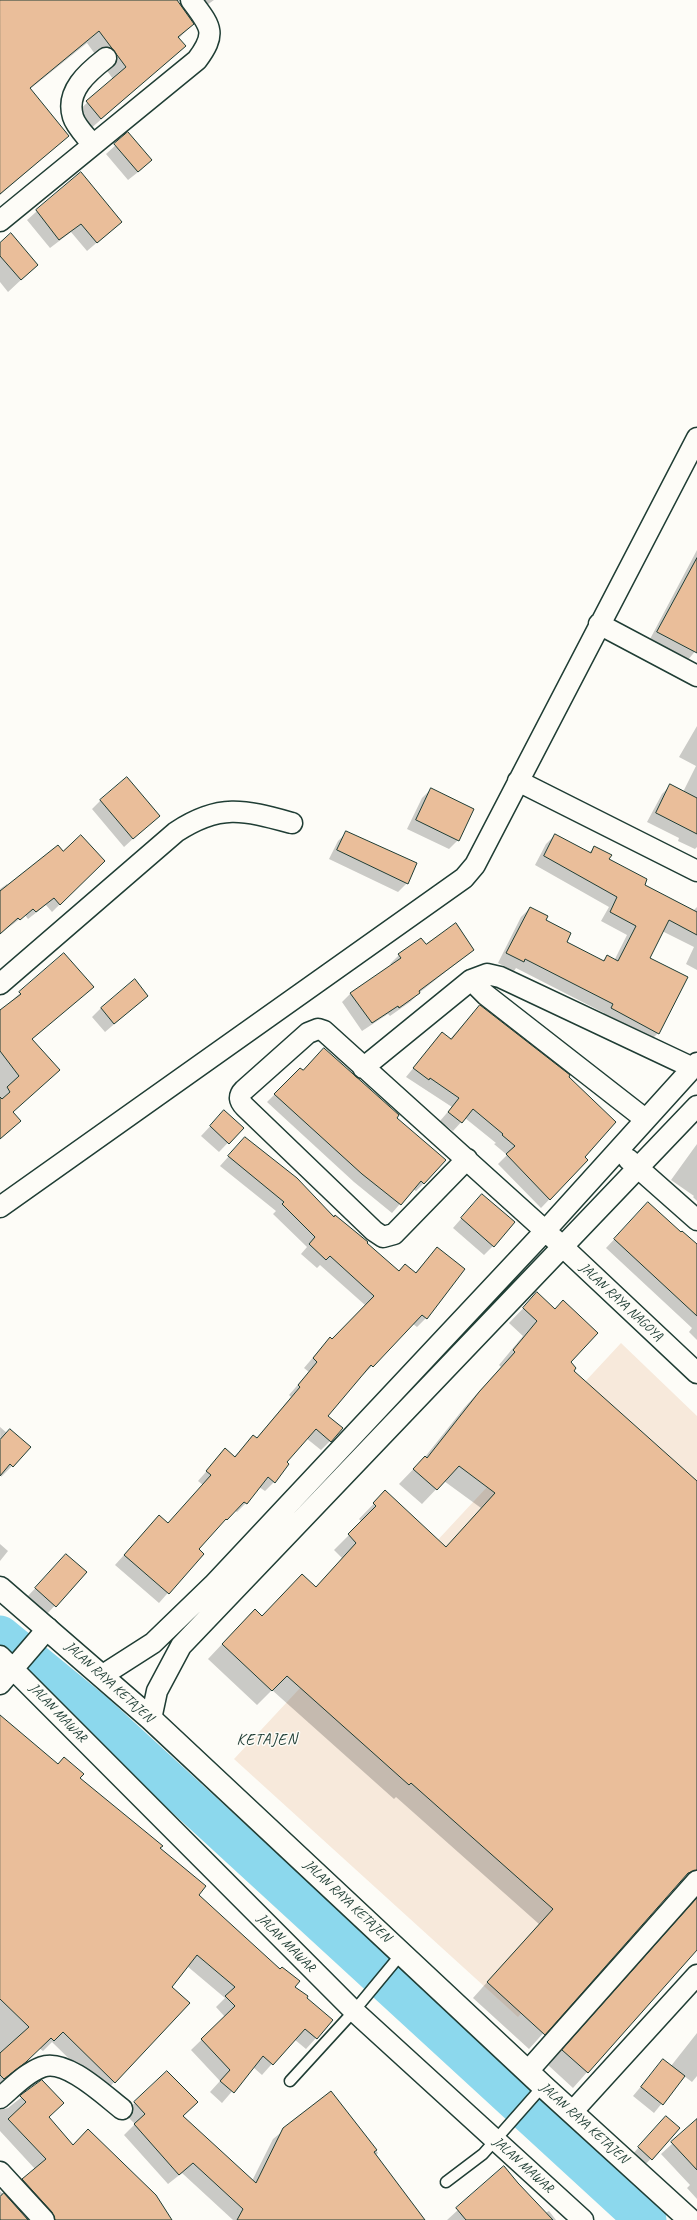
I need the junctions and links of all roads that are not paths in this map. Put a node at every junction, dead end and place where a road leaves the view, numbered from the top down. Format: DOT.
graph roads {
  1 [pos="191,0"];
  2 [pos="106,58"];
  3 [pos="93,145"];
  4 [pos="0,220"];
  5 [pos="697,438"];
  6 [pos="599,624"];
  7 [pos="697,676"];
  8 [pos="518,781"];
  9 [pos="292,823"];
  10 [pos="697,871"];
  11 [pos="471,980"];
  12 [pos="0,984"];
  13 [pos="695,1065"];
  14 [pos="363,1068"];
  15 [pos="697,1106"];
  16 [pos="645,1119"];
  17 [pos="618,1150"];
  18 [pos="467,1159"];
  19 [pos="638,1167"];
  20 [pos="0,1207"];
  21 [pos="697,1220"];
  22 [pos="544,1231"];
  23 [pos="562,1246"];
  24 [pos="697,1373"];
  25 [pos="0,1588"];
  26 [pos="45,1631"];
  27 [pos="167,1632"];
  28 [pos="182,1646"];
  29 [pos="11,1661"];
  30 [pos="103,1675"];
  31 [pos="0,1684"];
  32 [pos="151,1719"];
  33 [pos="697,1881"];
  34 [pos="402,1952"];
  35 [pos="697,1975"];
  36 [pos="356,2009"];
  37 [pos="535,2078"];
  38 [pos="290,2080"];
  39 [pos="0,2098"];
  40 [pos="122,2109"];
  41 [pos="573,2111"];
  42 [pos="497,2138"];
  43 [pos="0,2172"];
  44 [pos="446,2182"];
  45 [pos="44,2220"];
  46 [pos="583,2220"];
  47 [pos="690,2220"];
  1 -- 3 [label="street"];
  2 -- 3 [label="street"];
  3 -- 4 [label="street"];
  5 -- 6 [label="street"];
  6 -- 7 [label="street"];
  6 -- 8 [label="street"];
  8 -- 10 [label="street"];
  8 -- 20 [label="street"];
  9 -- 12 [label="street"];
  11 -- 13 [label="street"];
  11 -- 14 [label="street"];
  11 -- 16 [label="street"];
  13 -- 16 [label="street"];
  14 -- 18 [label="street, JALAN RAYA NAGOYA"];
  14 -- 18 [label="street, JALAN RAYA NAGOYA"];
  15 -- 19 [label="street"];
  16 -- 17 [label="street"];
  17 -- 19 [label="street"];
  17 -- 22 [label="street"];
  18 -- 22 [label="street, JALAN RAYA NAGOYA"];
  19 -- 21 [label="street"];
  19 -- 23 [label="street"];
  22 -- 23 [label="street, JALAN RAYA NAGOYA"];
  22 -- 27 [label="street"];
  23 -- 24 [label="street, JALAN RAYA NAGOYA"];
  23 -- 28 [label="street"];
  25 -- 26 [label="street, JALAN RAYA KETAJEN"];
  26 -- 29 [label="street"];
  26 -- 30 [label="street, JALAN RAYA KETAJEN"];
  27 -- 28 [label="street"];
  27 -- 30 [label="street"];
  28 -- 32 [label="street"];
  29 -- 31 [label="street"];
  29 -- 36 [label="street, JALAN MAWAR"];
  30 -- 32 [label="street, JALAN RAYA KETAJEN"];
  32 -- 34 [label="street, JALAN RAYA KETAJEN"];
  33 -- 37 [label="street"];
  34 -- 36 [label="lane"];
  34 -- 37 [label="street, JALAN RAYA KETAJEN"];
  35 -- 41 [label="street"];
  36 -- 38 [label="lane"];
  36 -- 42 [label="street, JALAN MAWAR"];
  37 -- 41 [label="street, JALAN RAYA KETAJEN"];
  37 -- 42 [label="lane"];
  39 -- 40 [label="street"];
  41 -- 47 [label="street, JALAN RAYA KETAJEN"];
  42 -- 44 [label="lane"];
  42 -- 46 [label="street, JALAN MAWAR"];
  43 -- 45 [label="street"];
}
